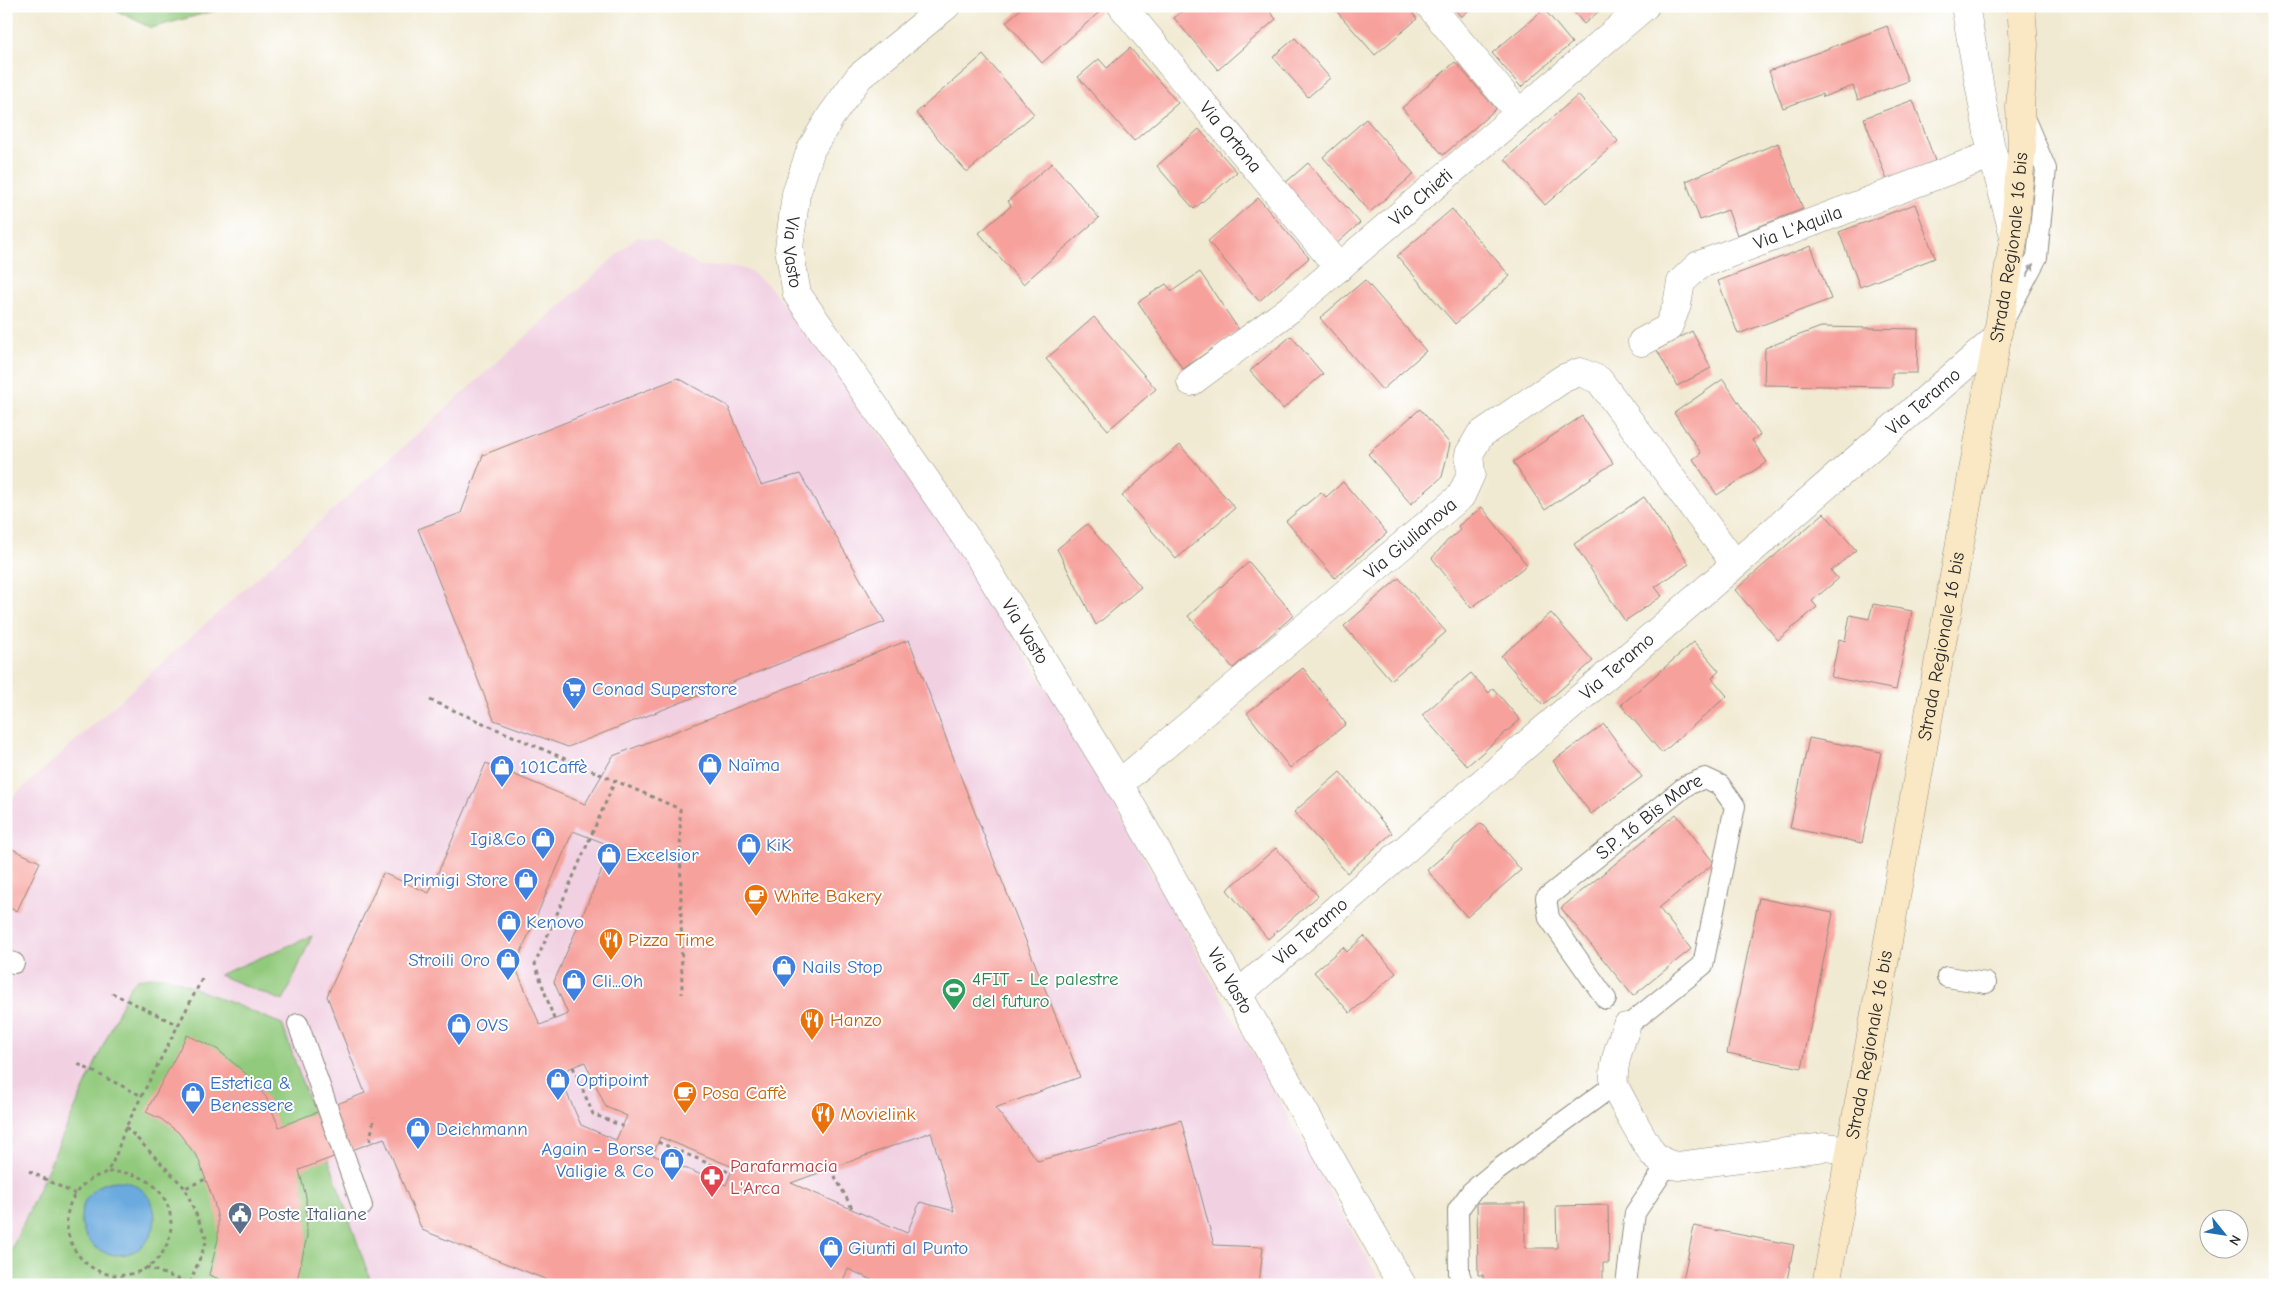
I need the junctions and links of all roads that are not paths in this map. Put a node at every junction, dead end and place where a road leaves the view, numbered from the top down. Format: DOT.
graph roads {
  1 [pos="946,6"];
  2 [pos="1122,6"];
  3 [pos="1430,6"];
  4 [pos="1645,6"];
  5 [pos="1965,6"];
  6 [pos="2020,6"];
  7 [pos="2020,107"];
  8 [pos="1519,113"];
  9 [pos="1993,154"];
  10 [pos="2014,236"];
  11 [pos="1339,268"];
  12 [pos="1998,333"];
  13 [pos="1642,342"];
  14 [pos="1190,382"];
  15 [pos="1735,564"];
  16 [pos="1119,784"];
  17 [pos="1947,977"];
  18 [pos="1986,983"];
  19 [pos="1238,994"];
  20 [pos="1606,999"];
  21 [pos="298,1024"];
  22 [pos="1626,1027"];
  23 [pos="1614,1086"];
  24 [pos="1850,1150"];
  25 [pos="1667,1164"];
  26 [pos="362,1206"];
  27 [pos="1402,1285"];
  28 [pos="1463,1285"];
  29 [pos="1626,1285"];
  30 [pos="1826,1285"];
  1 -- 16 [label="street, Via Vasto"];
  2 -- 11 [label="street, Via Ortona"];
  3 -- 8 [label="street"];
  4 -- 8 [label="street, Via Chieti"];
  5 -- 9 [label="street"];
  6 -- 7 [label="main road, Strada Regionale 16 bis"];
  7 -- 10 [label="main road, Strada Regionale 16 bis"];
  12 -- 7 [label="lane, one-way"];
  8 -- 11 [label="street, Via Chieti"];
  9 -- 10 [label="street"];
  9 -- 13 [label="street, Via L'Aquila"];
  10 -- 12 [label="main road, Strada Regionale 16 bis"];
  11 -- 14 [label="street, Via Chieti"];
  12 -- 15 [label="street, Via Teramo"];
  12 -- 24 [label="main road, Strada Regionale 16 bis"];
  15 -- 16 [label="street, Via Giulianova"];
  15 -- 19 [label="street, Via Teramo"];
  16 -- 19 [label="street, Via Vasto"];
  17 -- 18 [label="lane"];
  19 -- 27 [label="street, Via Vasto"];
  20 -- 22 [label="lane, S.P. 16 Bis Mare"];
  21 -- 26 [label="lane"];
  22 -- 23 [label="street, S.P. 16 Bis Mare"];
  23 -- 25 [label="street"];
  23 -- 28 [label="lane"];
  24 -- 25 [label="street"];
  24 -- 30 [label="main road, Strada Regionale 16 bis"];
  25 -- 29 [label="lane"];
}
